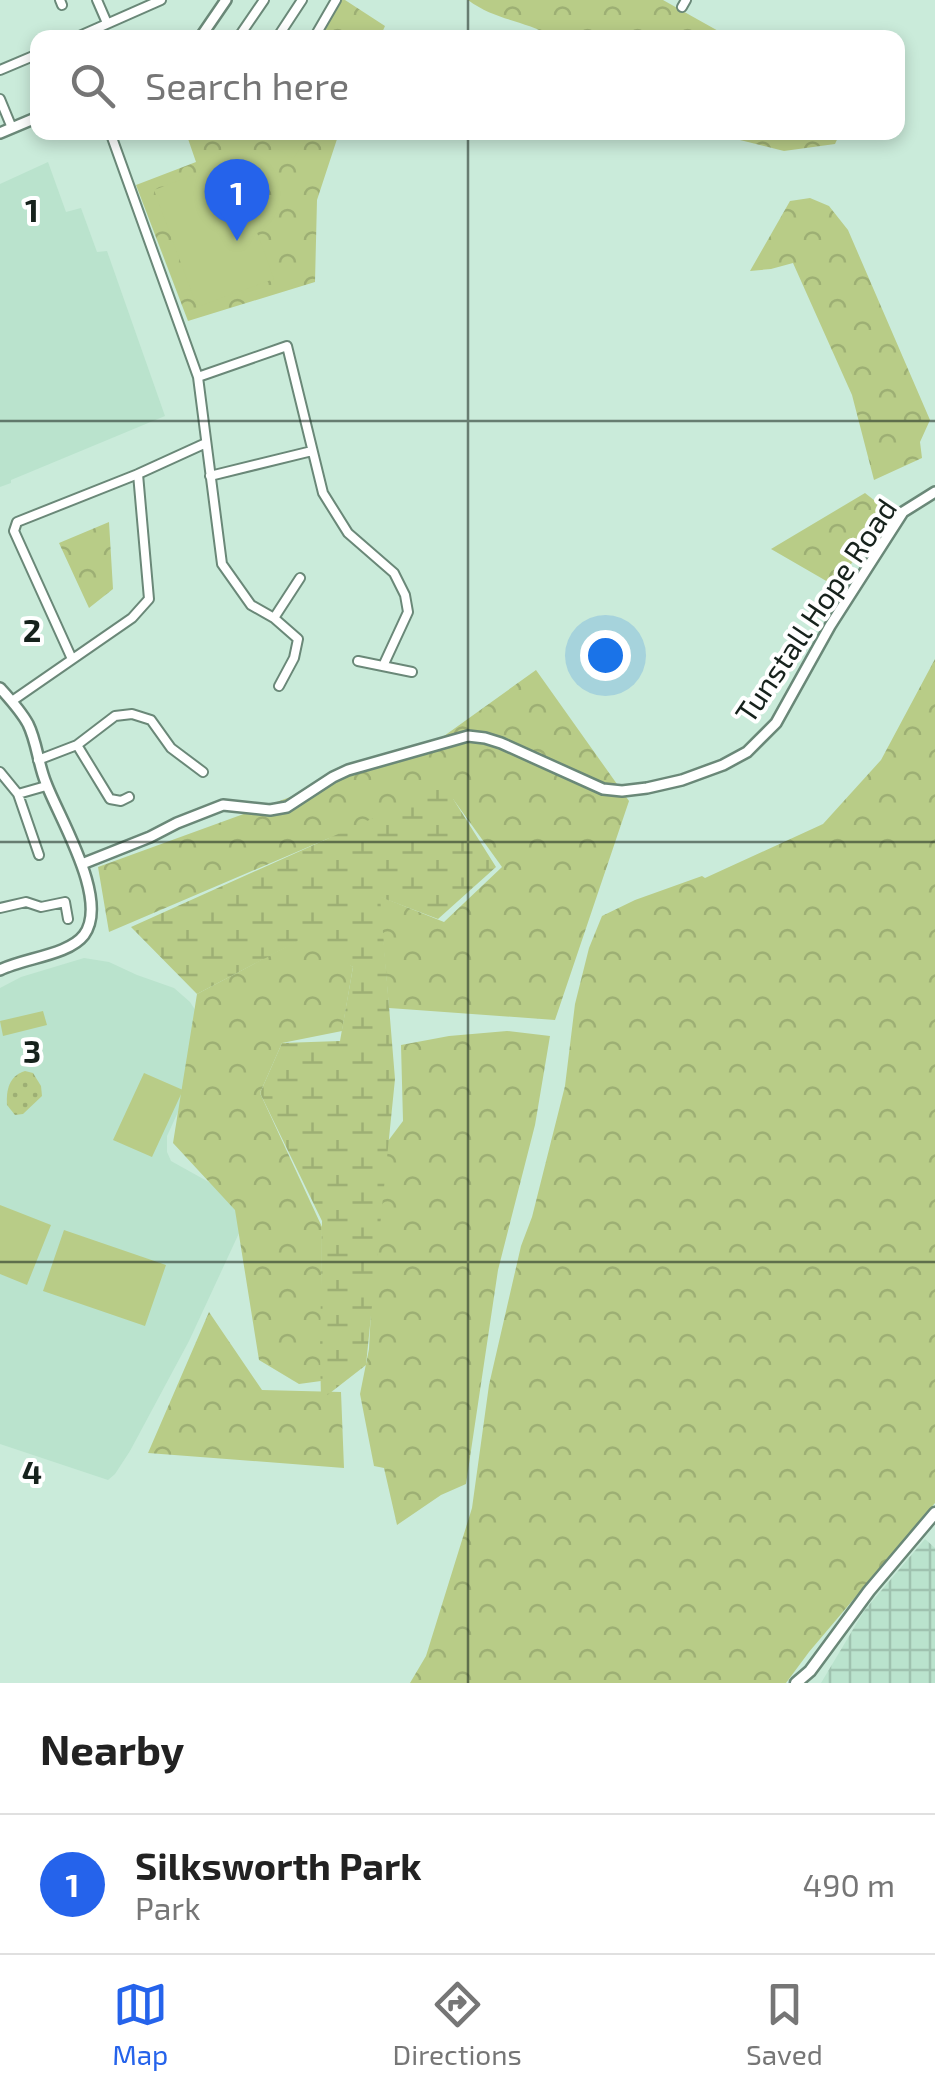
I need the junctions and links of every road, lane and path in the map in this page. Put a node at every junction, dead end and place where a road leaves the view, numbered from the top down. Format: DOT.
graph roads {
  1 [pos="97,0"];
  2 [pos="161,0"];
  3 [pos="226,0"];
  4 [pos="264,0"];
  5 [pos="302,0"];
  6 [pos="336,0"];
  7 [pos="107,24"];
  8 [pos="93,30"];
  9 [pos="205,30"];
  10 [pos="243,30"];
  11 [pos="282,30"];
  12 [pos="319,30"];
  13 [pos="30,57"];
  14 [pos="0,70"];
  15 [pos="0,99"];
  16 [pos="30,120"];
  17 [pos="12,128"];
  18 [pos="0,134"];
  19 [pos="113,140"];
  20 [pos="198,377"];
  21 [pos="206,443"];
  22 [pos="312,451"];
  23 [pos="138,474"];
  24 [pos="210,476"];
  25 [pos="935,492"];
  26 [pos="300,578"];
  27 [pos="274,618"];
  28 [pos="72,658"];
  29 [pos="358,661"];
  30 [pos="383,666"];
  31 [pos="412,672"];
  32 [pos="279,686"];
  33 [pos="0,688"];
  34 [pos="12,701"];
  35 [pos="77,745"];
  36 [pos="38,760"];
  37 [pos="0,772"];
  38 [pos="202,772"];
  39 [pos="46,786"];
  40 [pos="18,794"];
  41 [pos="129,797"];
  42 [pos="39,855"];
  43 [pos="82,864"];
  44 [pos="0,908"];
  45 [pos="68,919"];
  46 [pos="0,960"];
  47 [pos="14,963"];
  48 [pos="0,970"];
  49 [pos="935,1513"];
  50 [pos="810,1670"];
  51 [pos="796,1683"];
  52 [pos="804,1683"];
  1 -- 7 [label="street"];
  2 -- 7 [label="street"];
  3 -- 9 [label="street"];
  4 -- 10 [label="street"];
  5 -- 11 [label="street"];
  6 -- 12 [label="street"];
  7 -- 8 [label="street"];
  13 -- 14 [label="street"];
  15 -- 17 [label="street"];
  16 -- 17 [label="street"];
  17 -- 18 [label="street"];
  19 -- 20 [label="street"];
  20 -- 21 [label="street"];
  20 -- 22 [label="street"];
  21 -- 23 [label="street"];
  21 -- 24 [label="street"];
  22 -- 24 [label="street"];
  22 -- 30 [label="street"];
  23 -- 28 [label="street"];
  23 -- 28 [label="street"];
  24 -- 27 [label="street"];
  25 -- 43 [label="street, Tunstall Hope Road"];
  26 -- 27 [label="street"];
  27 -- 32 [label="street"];
  28 -- 34 [label="street"];
  29 -- 30 [label="street"];
  30 -- 31 [label="street"];
  33 -- 34 [label="street"];
  34 -- 36 [label="street"];
  35 -- 36 [label="street"];
  35 -- 38 [label="street"];
  35 -- 41 [label="street"];
  36 -- 39 [label="street"];
  37 -- 40 [label="street"];
  39 -- 40 [label="street"];
  39 -- 43 [label="street"];
  40 -- 42 [label="street"];
  43 -- 47 [label="street"];
  44 -- 45 [label="street"];
  46 -- 47 [label="street"];
  47 -- 48 [label="street"];
  49 -- 50 [label="main road"];
  50 -- 51 [label="main road"];
  50 -- 52 [label="main road"];
}
